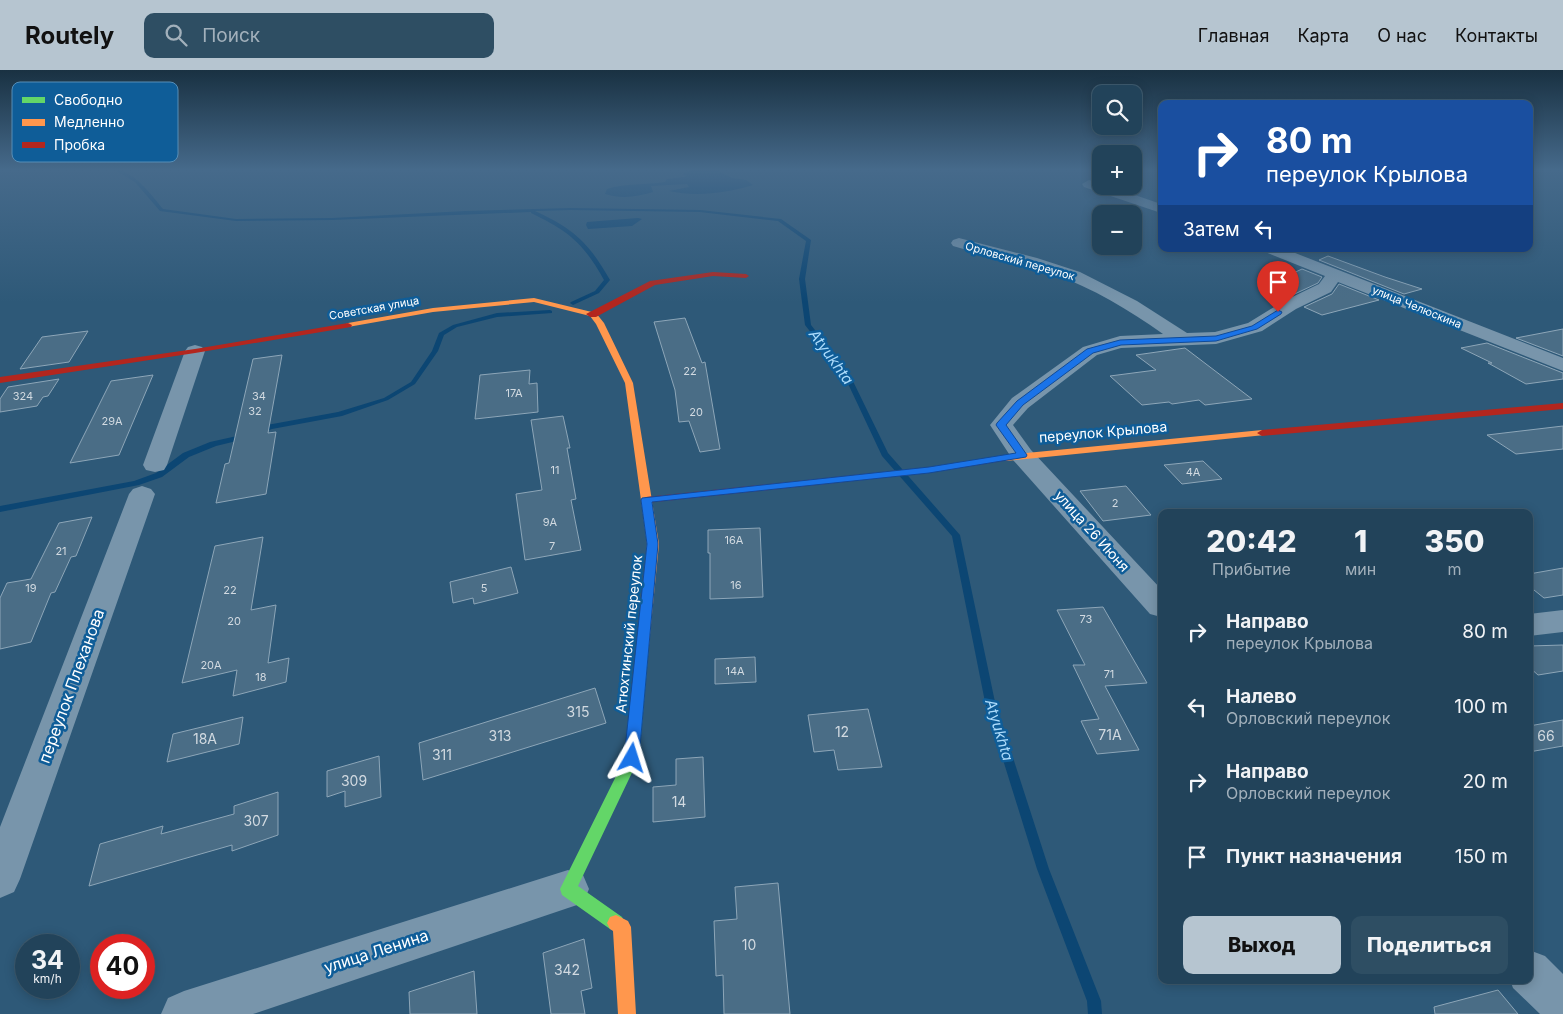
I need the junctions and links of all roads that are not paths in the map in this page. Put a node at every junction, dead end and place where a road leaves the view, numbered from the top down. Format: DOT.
graph roads {
  1 [pos="959,244"];
  2 [pos="1278,252"];
  3 [pos="1334,275"];
  4 [pos="746,276"];
  5 [pos="592,315"];
  6 [pos="1184,340"];
  7 [pos="195,351"];
  8 [pos="1563,365"];
  9 [pos="0,380"];
  10 [pos="1563,406"];
  11 [pos="1022,455"];
  12 [pos="155,465"];
  13 [pos="142,494"];
  14 [pos="646,500"];
  15 [pos="1158,604"];
  16 [pos="1563,621"];
  17 [pos="1533,625"];
  18 [pos="0,879"];
  19 [pos="568,889"];
  20 [pos="1533,976"];
  21 [pos="1563,1005"];
  22 [pos="184,1014"];
  23 [pos="626,1014"];
  1 -- 6 [label="street, Орловский переулок"];
  2 -- 3 [label="street, улица Челюскина"];
  3 -- 6 [label="street"];
  3 -- 8 [label="street, улица Челюскина"];
  4 -- 5 [label="street"];
  5 -- 7 [label="street, Советская улица"];
  5 -- 14 [label="street, Атюхтинский переулок"];
  6 -- 11 [label="street"];
  7 -- 9 [label="street, Советская улица"];
  7 -- 12 [label="street"];
  10 -- 11 [label="street, переулок Крылова"];
  11 -- 14 [label="street, переулок Крылова"];
  11 -- 15 [label="street, улица 26 Июня"];
  13 -- 18 [label="street, переулок Плеханова"];
  14 -- 19 [label="street, Атюхтинский переулок"];
  16 -- 17 [label="street"];
  19 -- 22 [label="street, улица Ленина"];
  19 -- 23 [label="street"];
  20 -- 21 [label="street"];
}
